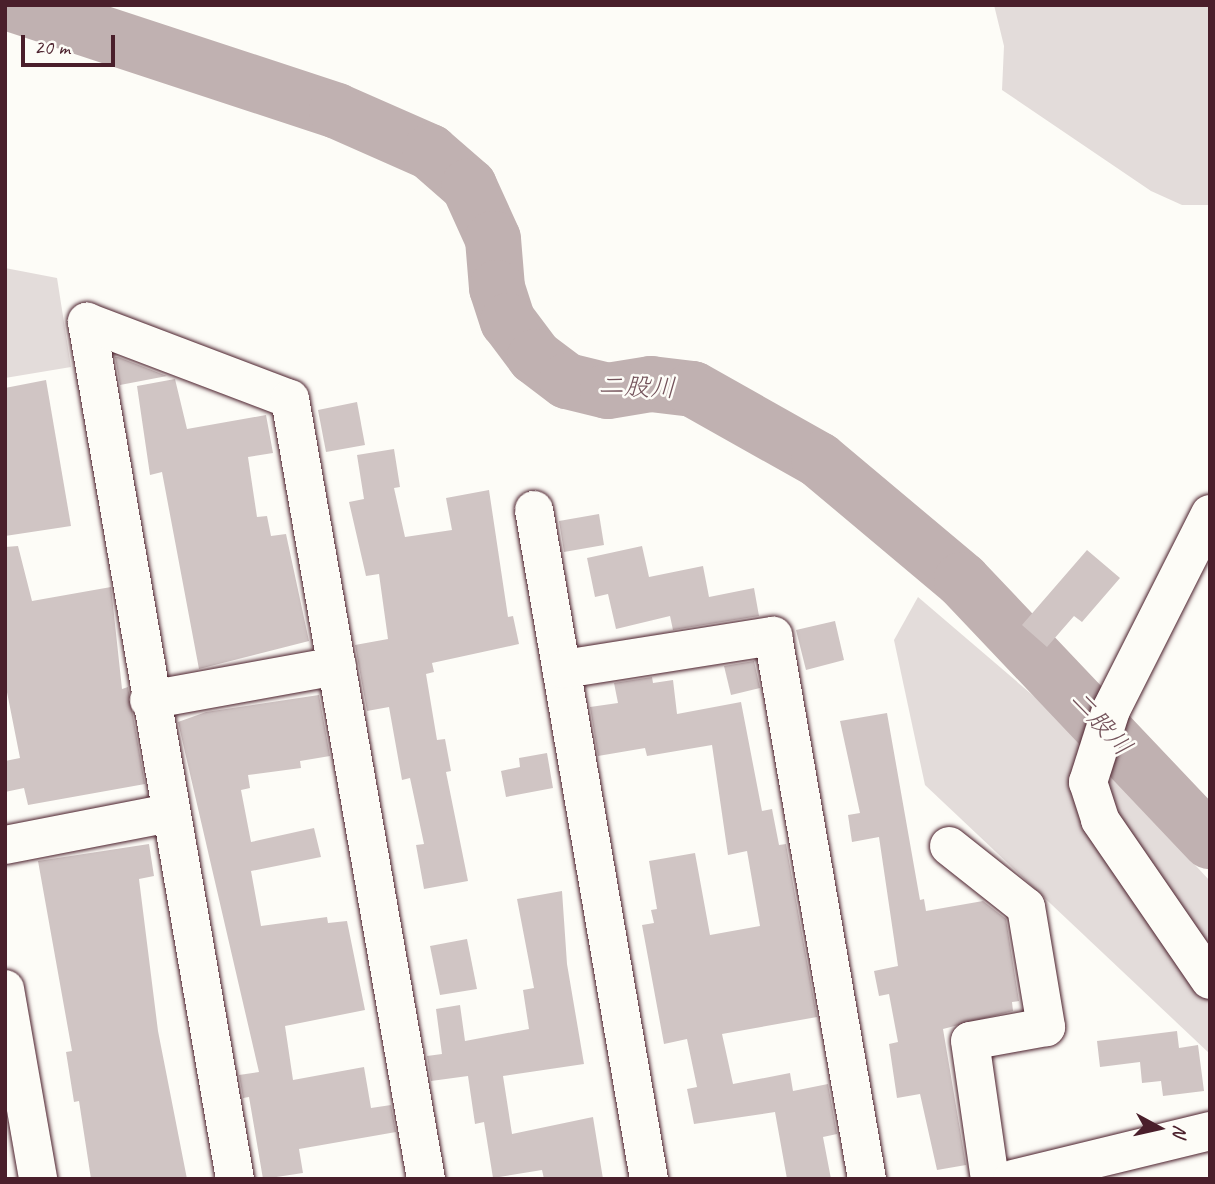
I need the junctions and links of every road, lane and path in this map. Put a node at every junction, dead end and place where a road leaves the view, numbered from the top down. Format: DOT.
graph roads {
  1 [pos="534,510"];
  2 [pos="1210,514"];
  3 [pos="337,666"];
  4 [pos="564,669"];
  5 [pos="149,700"];
  6 [pos="169,813"];
  7 [pos="5,845"];
  8 [pos="949,846"];
  9 [pos="1210,980"];
  10 [pos="5,989"];
  11 [pos="1210,1130"];
  12 [pos="38,1179"];
  13 [pos="235,1179"];
  14 [pos="426,1179"];
  15 [pos="649,1179"];
  16 [pos="867,1179"];
  17 [pos="990,1179"];
  18 [pos="1013,1179"];
  1 -- 4 [label="street"];
  2 -- 9 [label="street"];
  3 -- 5 [label="street"];
  3 -- 5 [label="street"];
  3 -- 14 [label="street"];
  4 -- 15 [label="street"];
  4 -- 16 [label="street"];
  5 -- 6 [label="street"];
  6 -- 7 [label="street"];
  6 -- 13 [label="street"];
  8 -- 17 [label="street"];
  10 -- 12 [label="street"];
  11 -- 18 [label="street"];
}
